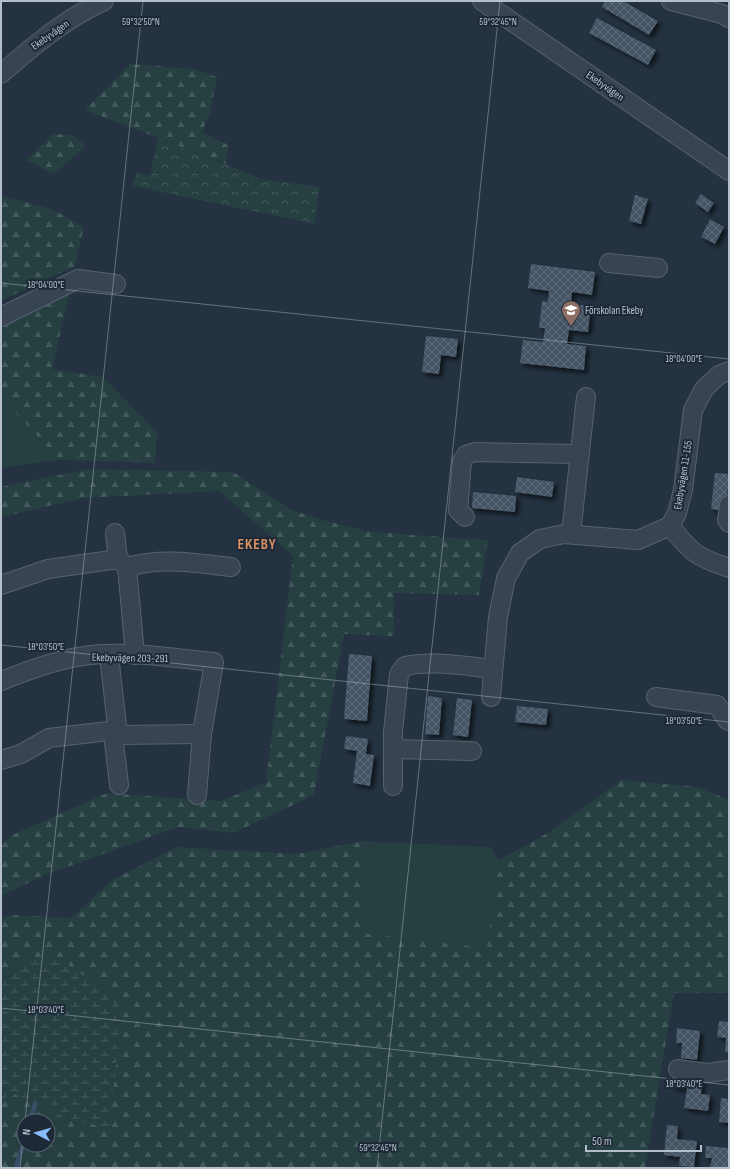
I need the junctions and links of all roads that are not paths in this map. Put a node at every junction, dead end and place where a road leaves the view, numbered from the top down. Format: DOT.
graph roads {
  1 [pos="104,1"];
  2 [pos="482,1"];
  3 [pos="671,1"];
  4 [pos="729,18"];
  5 [pos="1,74"];
  6 [pos="729,171"];
  7 [pos="609,263"];
  8 [pos="658,268"];
  9 [pos="116,284"];
  10 [pos="1,317"];
  11 [pos="729,371"];
  12 [pos="586,397"];
  13 [pos="579,454"];
  14 [pos="729,505"];
  15 [pos="465,517"];
  16 [pos="729,523"];
  17 [pos="670,526"];
  18 [pos="116,533"];
  19 [pos="571,534"];
  20 [pos="123,563"];
  21 [pos="231,567"];
  22 [pos="729,568"];
  23 [pos="1,585"];
  24 [pos="109,655"];
  25 [pos="135,655"];
  26 [pos="493,669"];
  27 [pos="1,681"];
  28 [pos="490,696"];
  29 [pos="656,698"];
  30 [pos="729,721"];
  31 [pos="117,732"];
  32 [pos="202,734"];
  33 [pos="394,749"];
  34 [pos="472,751"];
  35 [pos="1,760"];
  36 [pos="119,785"];
  37 [pos="393,786"];
  38 [pos="197,795"];
  39 [pos="678,1069"];
  40 [pos="729,1070"];
  1 -- 5 [label="street, Ekebyvägen"];
  2 -- 6 [label="street, Ekebyvägen"];
  3 -- 4 [label="street"];
  7 -- 8 [label="street"];
  9 -- 10 [label="street"];
  11 -- 17 [label="street, Ekebyvägen 11-155"];
  12 -- 13 [label="street"];
  13 -- 15 [label="street"];
  13 -- 19 [label="street"];
  14 -- 16 [label="street"];
  17 -- 19 [label="street"];
  17 -- 22 [label="street"];
  18 -- 20 [label="street"];
  19 -- 26 [label="street"];
  20 -- 21 [label="street"];
  20 -- 23 [label="street"];
  20 -- 25 [label="street"];
  24 -- 25 [label="street, Ekebyvägen 203-291"];
  24 -- 27 [label="street, Ekebyvägen 203-291"];
  24 -- 31 [label="street"];
  25 -- 32 [label="street, Ekebyvägen 203-291"];
  26 -- 28 [label="street"];
  26 -- 33 [label="street"];
  29 -- 30 [label="street"];
  31 -- 32 [label="street"];
  31 -- 35 [label="street"];
  31 -- 36 [label="street"];
  32 -- 38 [label="street"];
  33 -- 34 [label="street"];
  33 -- 37 [label="street"];
  39 -- 40 [label="street"];
}
